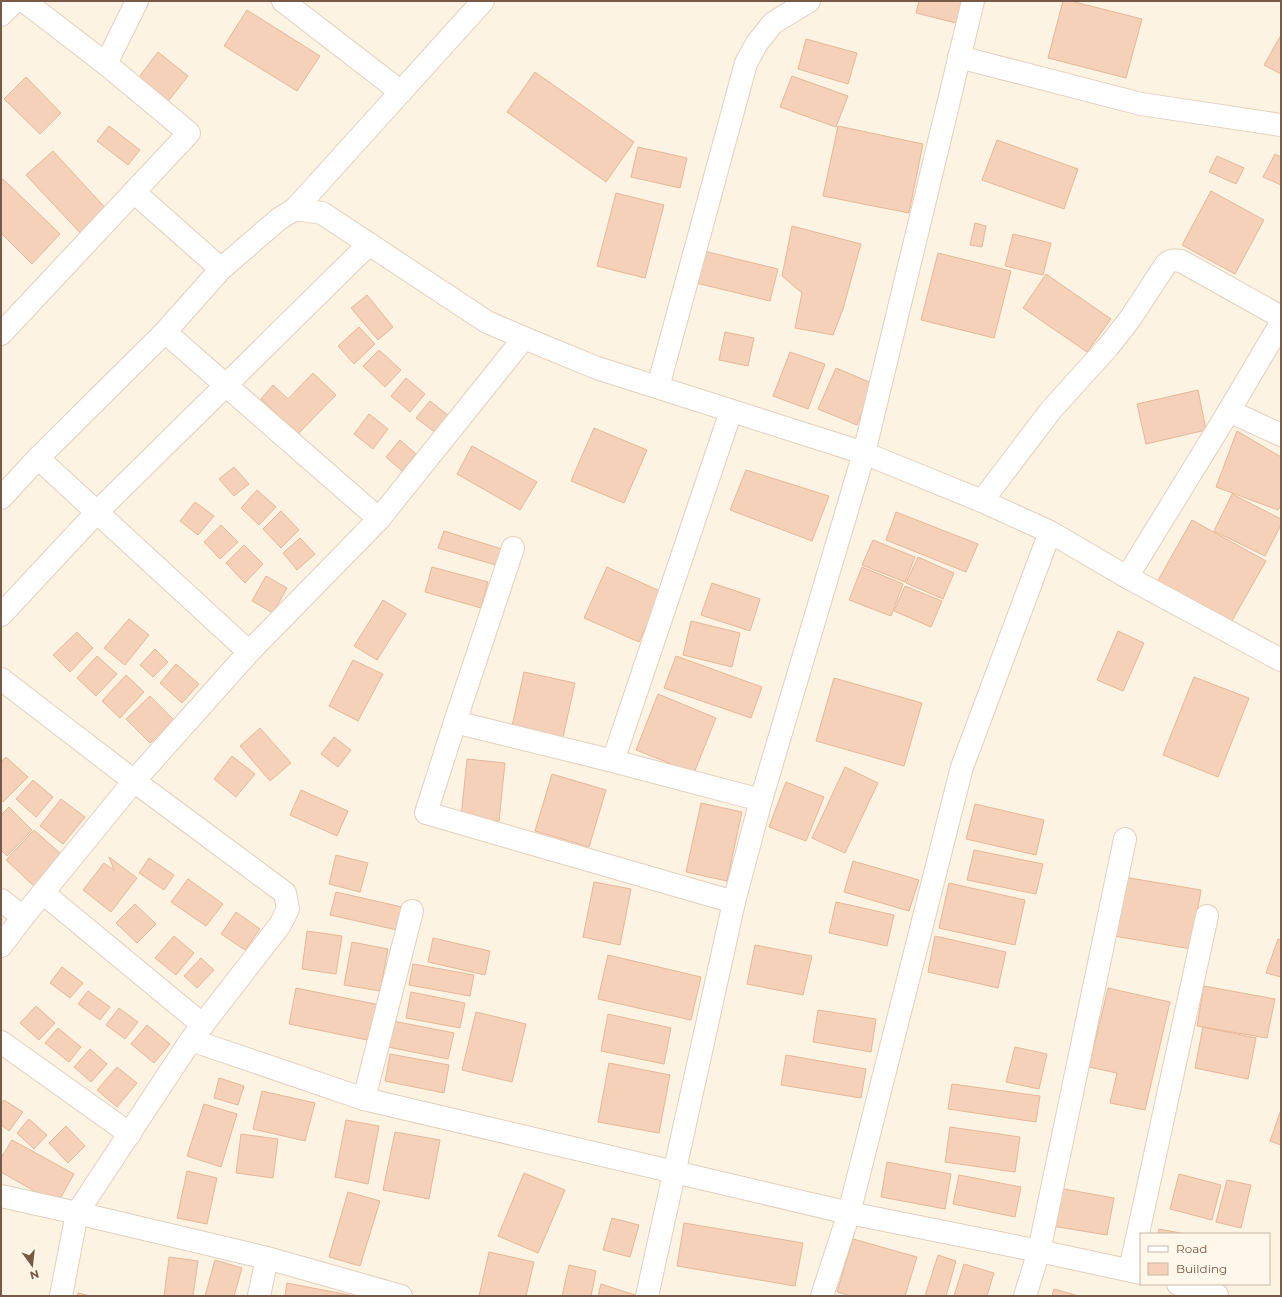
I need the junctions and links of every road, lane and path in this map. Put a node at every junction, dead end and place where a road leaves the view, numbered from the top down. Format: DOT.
graph roads {
  1 [pos="15,1"];
  2 [pos="24,1"];
  3 [pos="137,1"];
  4 [pos="283,1"];
  5 [pos="483,1"];
  6 [pos="809,1"];
  7 [pos="973,1"];
  8 [pos="1,16"];
  9 [pos="960,57"];
  10 [pos="106,64"];
  11 [pos="401,92"];
  12 [pos="1281,125"];
  13 [pos="134,192"];
  14 [pos="295,210"];
  15 [pos="369,244"];
  16 [pos="221,269"];
  17 [pos="1281,317"];
  18 [pos="1281,323"];
  19 [pos="165,332"];
  20 [pos="1,334"];
  21 [pos="524,338"];
  22 [pos="224,385"];
  23 [pos="658,387"];
  24 [pos="1229,410"];
  25 [pos="731,411"];
  26 [pos="1281,434"];
  27 [pos="864,453"];
  28 [pos="38,458"];
  29 [pos="1,498"];
  30 [pos="982,501"];
  31 [pos="97,512"];
  32 [pos="379,519"];
  33 [pos="1050,532"];
  34 [pos="513,548"];
  35 [pos="1127,577"];
  36 [pos="1,615"];
  37 [pos="250,652"];
  38 [pos="1281,660"];
  39 [pos="1,679"];
  40 [pos="455,722"];
  41 [pos="613,761"];
  42 [pos="134,781"];
  43 [pos="761,800"];
  44 [pos="1125,839"];
  45 [pos="43,893"];
  46 [pos="1,900"];
  47 [pos="734,902"];
  48 [pos="412,911"];
  49 [pos="23,916"];
  50 [pos="1207,916"];
  51 [pos="1,946"];
  52 [pos="197,1033"];
  53 [pos="1,1042"];
  54 [pos="364,1098"];
  55 [pos="130,1134"];
  56 [pos="674,1172"];
  57 [pos="1,1196"];
  58 [pos="849,1212"];
  59 [pos="77,1213"];
  60 [pos="1144,1233"];
  61 [pos="1039,1251"];
  62 [pos="1140,1252"];
  63 [pos="267,1258"];
  64 [pos="1136,1272"];
  65 [pos="1181,1285"];
  66 [pos="61,1296"];
  67 [pos="259,1296"];
  68 [pos="402,1296"];
  69 [pos="647,1296"];
  70 [pos="822,1296"];
  71 [pos="1025,1296"];
  72 [pos="1218,1296"];
  1 -- 8 [label="street"];
  2 -- 10 [label="street"];
  3 -- 10 [label="street"];
  4 -- 11 [label="street"];
  5 -- 11 [label="street"];
  6 -- 23 [label="street"];
  7 -- 9 [label="street"];
  9 -- 12 [label="street"];
  9 -- 27 [label="street"];
  10 -- 13 [label="street"];
  11 -- 14 [label="street"];
  13 -- 16 [label="street"];
  13 -- 20 [label="street"];
  14 -- 15 [label="street"];
  14 -- 16 [label="street"];
  15 -- 21 [label="street"];
  15 -- 22 [label="street"];
  16 -- 19 [label="street"];
  17 -- 30 [label="street"];
  18 -- 24 [label="street"];
  19 -- 22 [label="street"];
  19 -- 28 [label="street"];
  21 -- 23 [label="street"];
  21 -- 32 [label="street"];
  22 -- 31 [label="street"];
  22 -- 32 [label="street"];
  23 -- 25 [label="street"];
  24 -- 26 [label="street"];
  24 -- 35 [label="street"];
  25 -- 27 [label="street"];
  25 -- 41 [label="street"];
  27 -- 30 [label="street"];
  27 -- 43 [label="street"];
  28 -- 29 [label="street"];
  28 -- 31 [label="street"];
  30 -- 33 [label="street"];
  31 -- 36 [label="street"];
  31 -- 37 [label="street"];
  32 -- 37 [label="street"];
  33 -- 35 [label="street"];
  33 -- 58 [label="street"];
  34 -- 40 [label="street"];
  35 -- 38 [label="street"];
  37 -- 42 [label="street"];
  39 -- 42 [label="street"];
  40 -- 41 [label="street"];
  40 -- 47 [label="street"];
  41 -- 43 [label="street"];
  42 -- 45 [label="street"];
  42 -- 52 [label="street"];
  43 -- 47 [label="street"];
  44 -- 61 [label="street"];
  45 -- 49 [label="street"];
  45 -- 52 [label="street"];
  46 -- 49 [label="street"];
  47 -- 56 [label="street"];
  48 -- 54 [label="street"];
  49 -- 51 [label="street"];
  50 -- 60 [label="street"];
  52 -- 54 [label="street"];
  52 -- 55 [label="street"];
  53 -- 55 [label="street"];
  54 -- 56 [label="street"];
  55 -- 59 [label="street"];
  56 -- 58 [label="street"];
  56 -- 69 [label="street"];
  57 -- 59 [label="street"];
  58 -- 61 [label="street"];
  58 -- 70 [label="street"];
  59 -- 63 [label="street"];
  59 -- 66 [label="street"];
  61 -- 64 [label="street"];
  61 -- 71 [label="street"];
  62 -- 64 [label="street"];
  63 -- 67 [label="street"];
  63 -- 68 [label="street"];
  65 -- 72 [label="street"];
}
